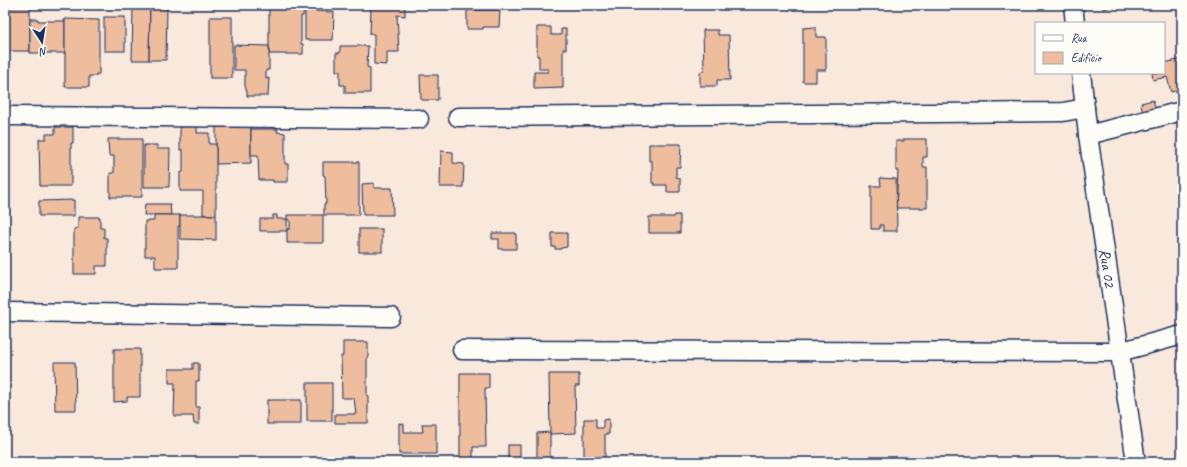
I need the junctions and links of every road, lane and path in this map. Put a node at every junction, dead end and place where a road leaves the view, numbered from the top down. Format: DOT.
graph roads {
  1 [pos="1073,5"];
  2 [pos="1075,22"];
  3 [pos="1081,74"];
  4 [pos="1085,108"];
  5 [pos="1182,111"];
  6 [pos="5,116"];
  7 [pos="458,117"];
  8 [pos="419,120"];
  9 [pos="1088,135"];
  10 [pos="5,312"];
  11 [pos="391,317"];
  12 [pos="1182,336"];
  13 [pos="462,350"];
  14 [pos="1119,352"];
  15 [pos="1136,462"];
  1 -- 2 [label="street"];
  3 -- 4 [label="street, Rua 02"];
  4 -- 7 [label="street"];
  4 -- 9 [label="street, Rua 02"];
  5 -- 9 [label="street"];
  6 -- 8 [label="street"];
  9 -- 14 [label="street, Rua 02"];
  10 -- 11 [label="street"];
  12 -- 14 [label="street"];
  13 -- 14 [label="street"];
  14 -- 15 [label="street, Rua 02"];
}
